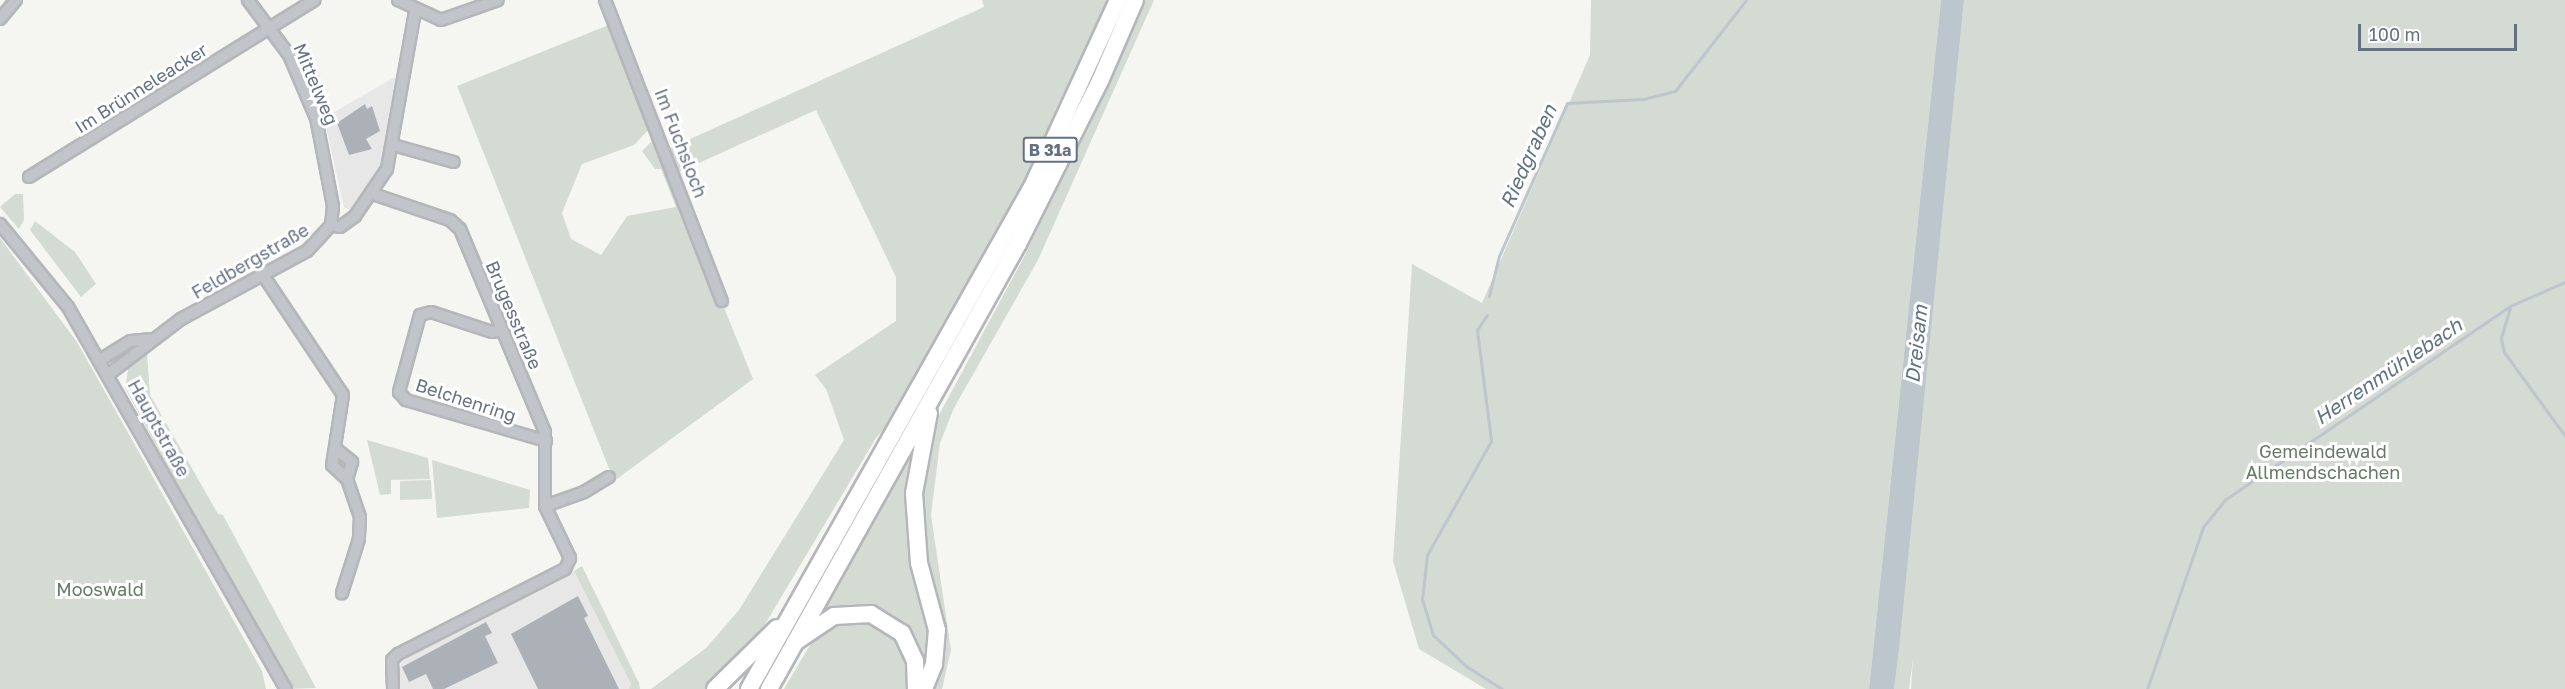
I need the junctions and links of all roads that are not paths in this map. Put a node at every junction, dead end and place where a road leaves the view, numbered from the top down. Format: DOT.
graph roads {
  1 [pos="16,0"];
  2 [pos="248,0"];
  3 [pos="315,0"];
  4 [pos="398,0"];
  5 [pos="498,0"];
  6 [pos="605,0"];
  7 [pos="1118,0"];
  8 [pos="1135,0"];
  9 [pos="415,12"];
  10 [pos="0,19"];
  11 [pos="270,27"];
  12 [pos="393,145"];
  13 [pos="454,162"];
  14 [pos="29,177"];
  15 [pos="373,194"];
  16 [pos="0,224"];
  17 [pos="331,225"];
  18 [pos="263,275"];
  19 [pos="722,300"];
  20 [pos="501,330"];
  21 [pos="149,339"];
  22 [pos="100,360"];
  23 [pos="109,374"];
  24 [pos="931,400"];
  25 [pos="546,441"];
  26 [pos="336,449"];
  27 [pos="609,477"];
  28 [pos="347,479"];
  29 [pos="545,506"];
  30 [pos="342,593"];
  31 [pos="784,621"];
  32 [pos="792,644"];
  33 [pos="267,662"];
  34 [pos="278,689"];
  35 [pos="286,689"];
  36 [pos="393,689"];
  37 [pos="715,689"];
  38 [pos="749,689"];
  39 [pos="769,689"];
  40 [pos="916,689"];
  41 [pos="924,689"];
  1 -- 10 [label="street"];
  2 -- 11 [label="street, Mittelweg"];
  3 -- 11 [label="street"];
  4 -- 9 [label="street"];
  5 -- 9 [label="street"];
  6 -- 19 [label="street, Im Fuchsloch"];
  7 -- 31 [label="highway, B 31a"];
  8 -- 24 [label="highway, B 31a"];
  9 -- 12 [label="street, Feldbergstraße"];
  11 -- 14 [label="street, Im Brünneleacker"];
  11 -- 17 [label="street, Mittelweg"];
  12 -- 13 [label="street"];
  12 -- 15 [label="street, Feldbergstraße"];
  15 -- 17 [label="street, Feldbergstraße"];
  15 -- 20 [label="street, Brugesstraße"];
  16 -- 22 [label="street, Hauptstraße"];
  17 -- 18 [label="street, Feldbergstraße"];
  18 -- 21 [label="street, Feldbergstraße"];
  18 -- 26 [label="street"];
  20 -- 25 [label="street, Brugesstraße"];
  20 -- 25 [label="street, Belchenring"];
  21 -- 22 [label="street, Feldbergstraße"];
  21 -- 23 [label="street, Feldbergstraße"];
  22 -- 23 [label="street, Hauptstraße"];
  23 -- 33 [label="street, Hauptstraße"];
  24 -- 32 [label="highway, B 31a"];
  24 -- 41 [label="highway"];
  25 -- 29 [label="street, Brugesstraße"];
  26 -- 28 [label="street"];
  26 -- 28 [label="street"];
  27 -- 29 [label="street"];
  28 -- 30 [label="street"];
  29 -- 36 [label="street, Brugesstraße"];
  31 -- 37 [label="highway"];
  31 -- 38 [label="highway, B 31a"];
  32 -- 39 [label="highway, B 31a"];
  32 -- 40 [label="highway"];
  33 -- 34 [label="street, Hauptstraße"];
  33 -- 35 [label="street, Hauptstraße"];
}
